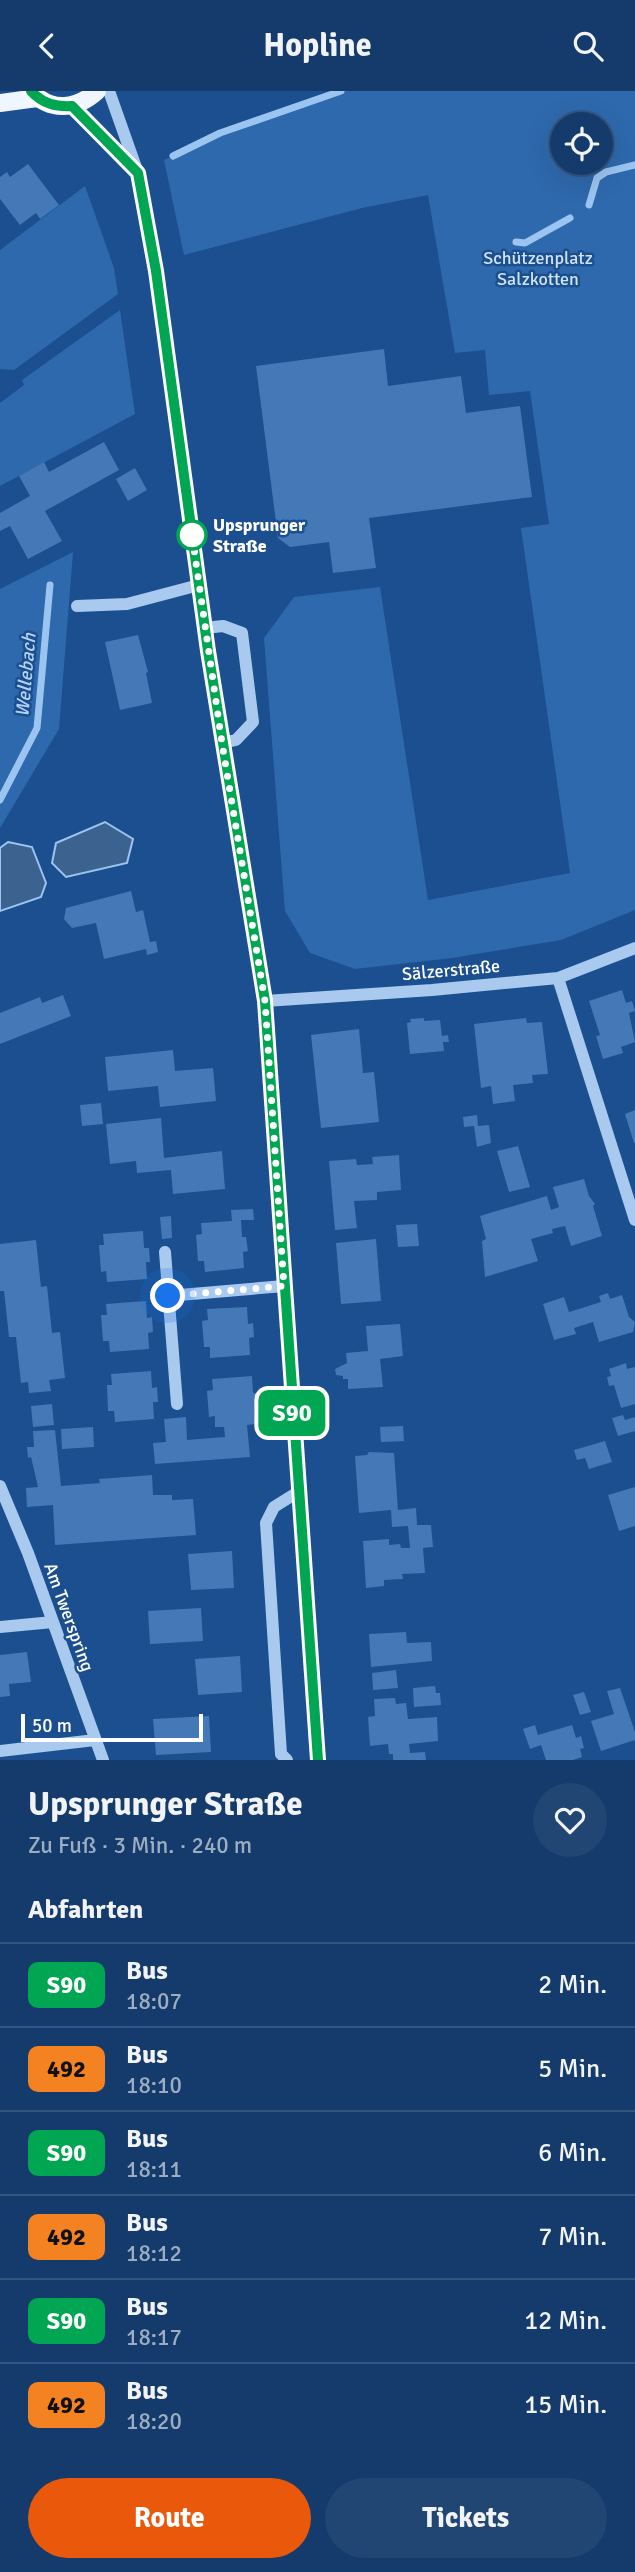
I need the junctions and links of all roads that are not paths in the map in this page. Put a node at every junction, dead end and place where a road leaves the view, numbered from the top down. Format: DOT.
graph roads {
  1 [pos="97,91"];
  2 [pos="108,91"];
  3 [pos="34,94"];
  4 [pos="0,103"];
  5 [pos="72,106"];
  6 [pos="138,173"];
  7 [pos="199,585"];
  8 [pos="78,606"];
  9 [pos="205,628"];
  10 [pos="222,743"];
  11 [pos="635,948"];
  12 [pos="558,978"];
  13 [pos="265,1001"];
  14 [pos="635,1220"];
  15 [pos="165,1252"];
  16 [pos="284,1286"];
  17 [pos="168,1296"];
  18 [pos="177,1404"];
  19 [pos="0,1486"];
  20 [pos="298,1492"];
  21 [pos="4,1511"];
  22 [pos="53,1622"];
  23 [pos="0,1627"];
  24 [pos="95,1740"];
  25 [pos="0,1751"];
  26 [pos="103,1760"];
  27 [pos="287,1760"];
  28 [pos="318,1760"];
  1 -- 5 [label="main road"];
  2 -- 6 [label="street"];
  3 -- 4 [label="main road"];
  3 -- 5 [label="main road"];
  5 -- 6 [label="street"];
  6 -- 7 [label="street"];
  7 -- 8 [label="street"];
  7 -- 9 [label="street"];
  9 -- 10 [label="street"];
  9 -- 10 [label="street"];
  10 -- 13 [label="street"];
  11 -- 12 [label="street, Sälzerstraße"];
  12 -- 13 [label="street, Sälzerstraße"];
  12 -- 14 [label="street"];
  13 -- 16 [label="street"];
  15 -- 17 [label="street"];
  16 -- 17 [label="street"];
  16 -- 20 [label="street"];
  17 -- 18 [label="street"];
  19 -- 21 [label="street, Am Twerspring"];
  20 -- 27 [label="street"];
  20 -- 28 [label="street"];
  21 -- 22 [label="street, Am Twerspring"];
  22 -- 23 [label="street"];
  22 -- 24 [label="street, Am Twerspring"];
  24 -- 25 [label="street"];
  24 -- 26 [label="street, Am Twerspring"];
}
